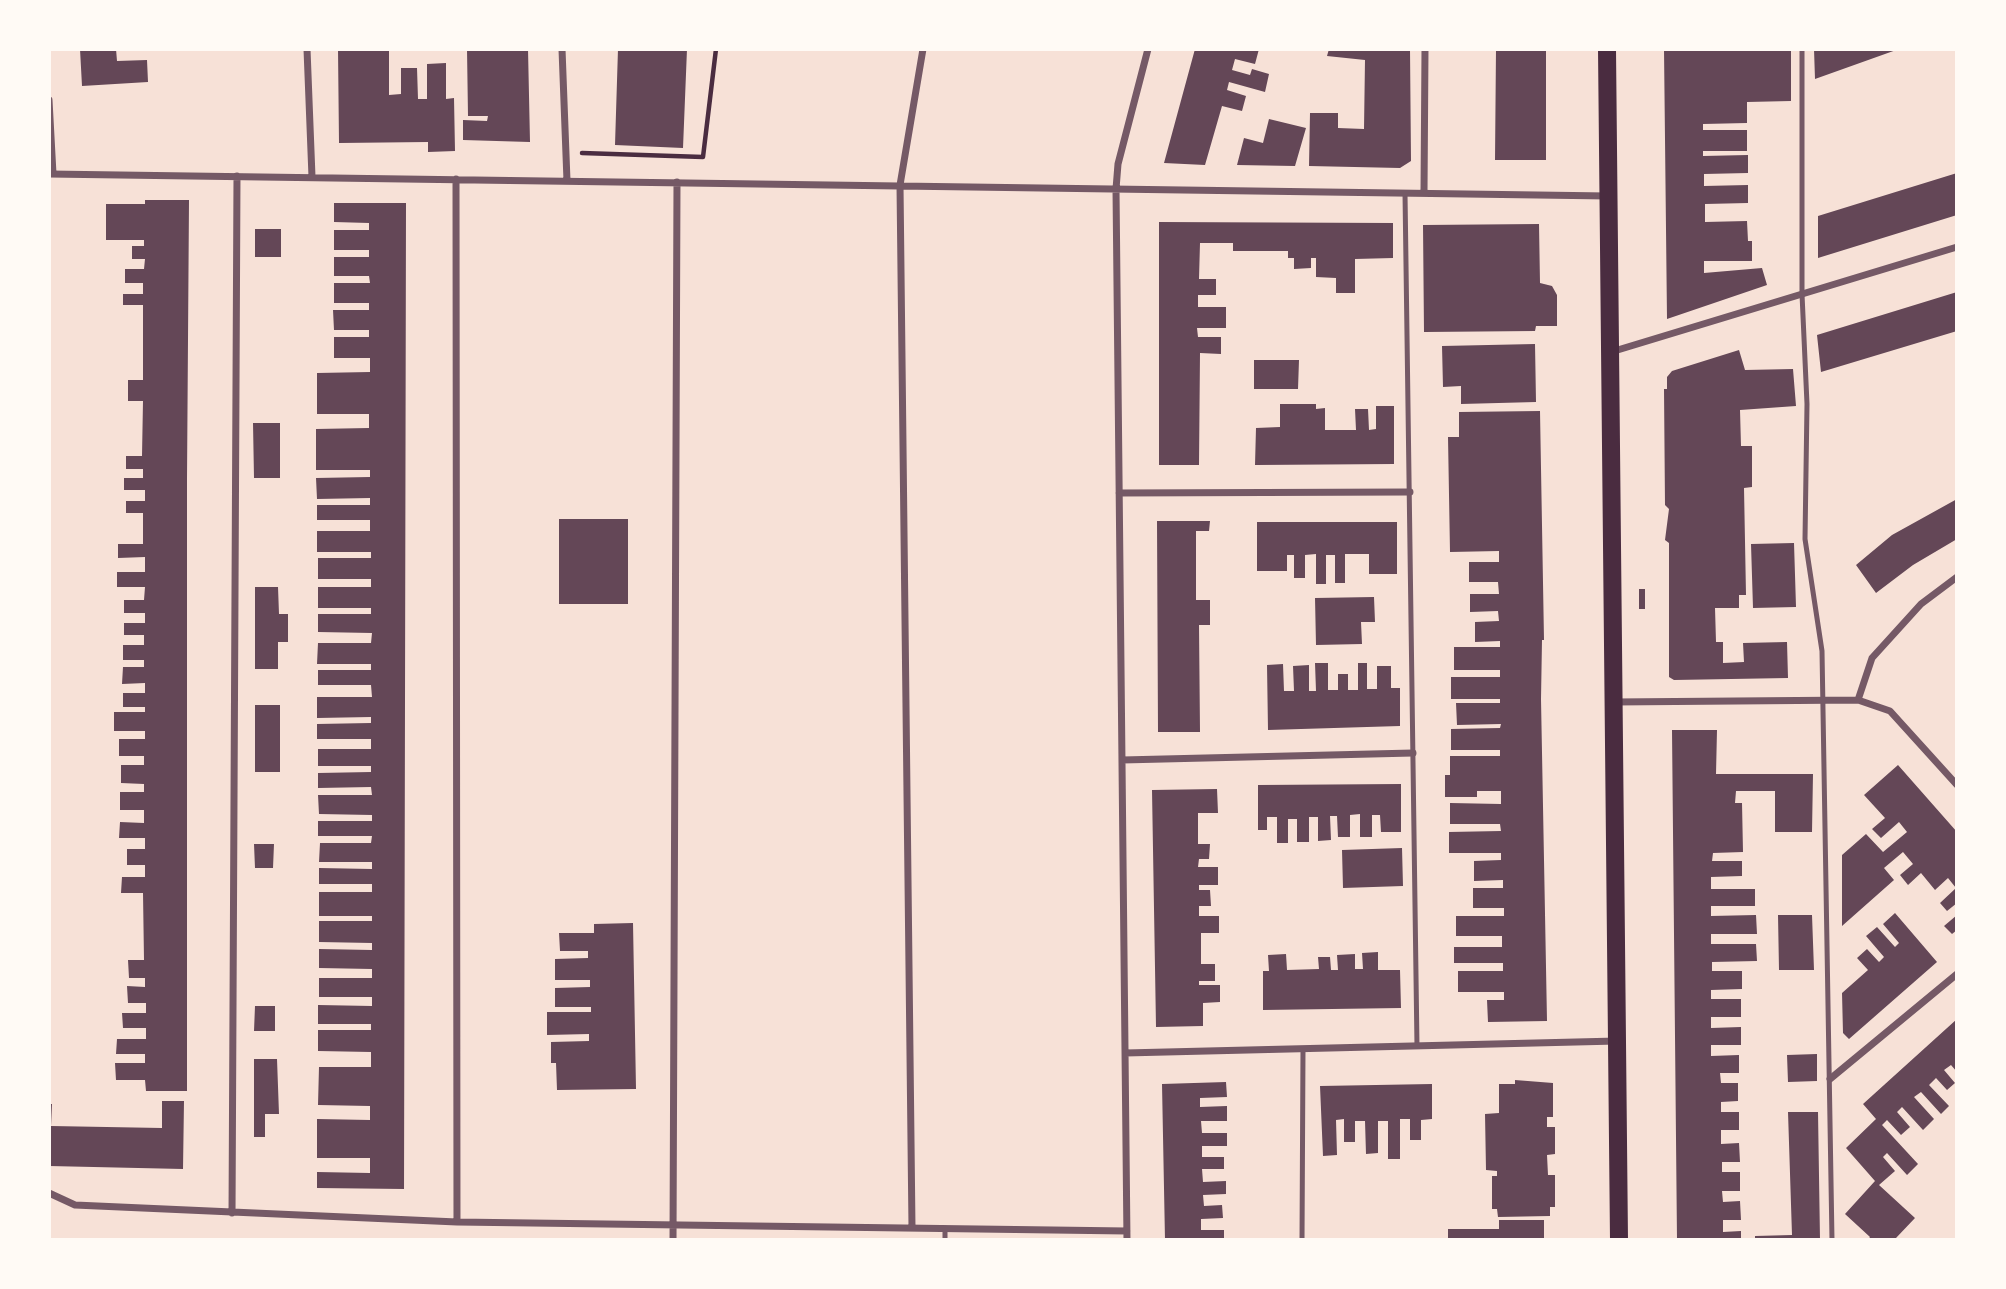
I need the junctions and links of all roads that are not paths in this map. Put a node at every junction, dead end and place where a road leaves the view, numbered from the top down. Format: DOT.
graph roads {
  1 [pos="307,49"];
  2 [pos="562,49"];
  3 [pos="923,49"];
  4 [pos="1148,49"];
  5 [pos="1425,49"];
  6 [pos="1608,49"];
  7 [pos="1802,49"];
  8 [pos="49,100"];
  9 [pos="51,174"];
  10 [pos="237,176"];
  11 [pos="312,177"];
  12 [pos="456,179"];
  13 [pos="567,180"];
  14 [pos="677,182"];
  15 [pos="900,185"];
  16 [pos="1116,189"];
  17 [pos="1405,193"];
  18 [pos="1424,194"];
  19 [pos="1609,195"];
  20 [pos="1957,247"];
  21 [pos="1802,294"];
  22 [pos="1611,352"];
  23 [pos="1410,492"];
  24 [pos="1119,493"];
  25 [pos="1957,577"];
  26 [pos="1823,700"];
  27 [pos="1858,700"];
  28 [pos="1614,702"];
  29 [pos="1413,753"];
  30 [pos="1122,760"];
  31 [pos="1957,785"];
  32 [pos="1957,974"];
  33 [pos="1617,1041"];
  34 [pos="1417,1046"];
  35 [pos="1303,1049"];
  36 [pos="1125,1053"];
  37 [pos="1829,1079"];
  38 [pos="49,1193"];
  39 [pos="232,1213"];
  40 [pos="457,1222"];
  41 [pos="673,1226"];
  42 [pos="912,1227"];
  43 [pos="945,1228"];
  44 [pos="1127,1231"];
  45 [pos="673,1240"];
  46 [pos="945,1240"];
  47 [pos="1127,1240"];
  48 [pos="1302,1240"];
  49 [pos="1619,1240"];
  50 [pos="1832,1240"];
  1 -- 11 [label="street"];
  2 -- 13 [label="street"];
  3 -- 15 [label="street"];
  4 -- 16 [label="street"];
  5 -- 18 [label="street"];
  6 -- 19 [label="main road"];
  7 -- 21 [label="lane"];
  8 -- 9 [label="street"];
  9 -- 10 [label="street"];
  10 -- 11 [label="street"];
  10 -- 39 [label="street"];
  11 -- 12 [label="street"];
  12 -- 13 [label="street"];
  12 -- 40 [label="street"];
  13 -- 14 [label="street"];
  14 -- 15 [label="street"];
  14 -- 41 [label="street"];
  15 -- 16 [label="street"];
  15 -- 42 [label="street"];
  16 -- 17 [label="street"];
  16 -- 24 [label="street"];
  17 -- 18 [label="street"];
  17 -- 23 [label="lane"];
  18 -- 19 [label="street"];
  19 -- 22 [label="main road"];
  20 -- 21 [label="street"];
  21 -- 22 [label="street"];
  21 -- 26 [label="lane"];
  22 -- 28 [label="main road"];
  23 -- 24 [label="street"];
  23 -- 29 [label="lane"];
  24 -- 30 [label="street"];
  25 -- 27 [label="street"];
  26 -- 27 [label="street"];
  26 -- 28 [label="street"];
  26 -- 37 [label="lane"];
  27 -- 31 [label="street"];
  28 -- 33 [label="main road"];
  29 -- 30 [label="street"];
  29 -- 34 [label="lane"];
  30 -- 36 [label="street"];
  32 -- 37 [label="street"];
  33 -- 34 [label="street"];
  33 -- 49 [label="main road"];
  34 -- 35 [label="street"];
  35 -- 36 [label="street"];
  35 -- 48 [label="lane"];
  36 -- 44 [label="street"];
  37 -- 50 [label="lane"];
  38 -- 39 [label="street"];
  39 -- 40 [label="street"];
  40 -- 41 [label="street"];
  41 -- 42 [label="street"];
  41 -- 45 [label="street"];
  42 -- 43 [label="street"];
  43 -- 44 [label="street"];
  43 -- 46 [label="lane"];
  44 -- 47 [label="street"];
}
